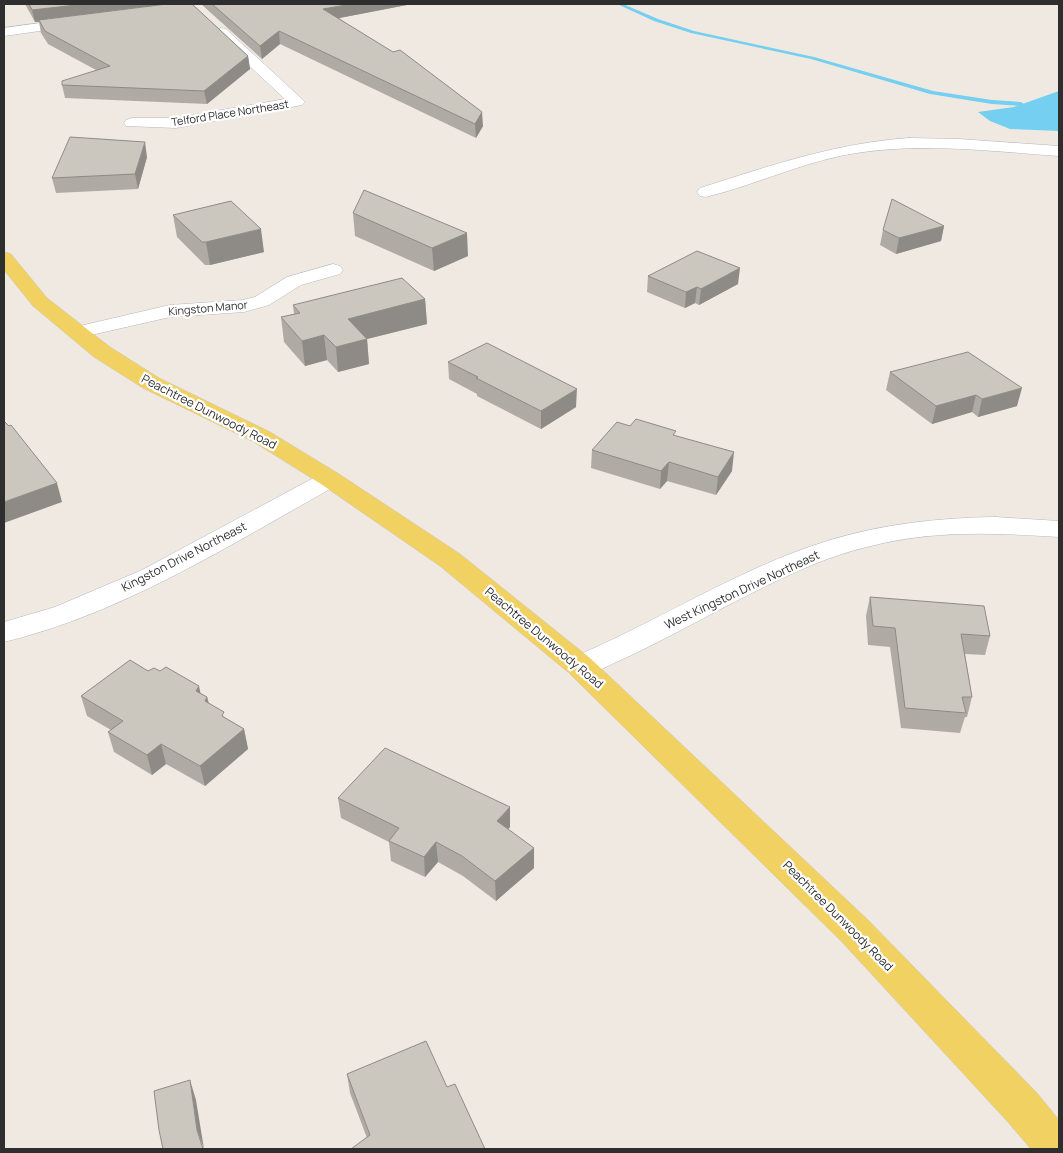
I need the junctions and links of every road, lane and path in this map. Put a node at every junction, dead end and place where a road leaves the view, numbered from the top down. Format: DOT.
graph roads {
  1 [pos="90,21"];
  2 [pos="213,25"];
  3 [pos="4,32"];
  4 [pos="132,123"];
  5 [pos="1059,152"];
  6 [pos="706,192"];
  7 [pos="4,258"];
  8 [pos="333,270"];
  9 [pos="78,332"];
  10 [pos="330,479"];
  11 [pos="1059,529"];
  12 [pos="4,632"];
  13 [pos="580,666"];
  14 [pos="1057,1149"];
  1 -- 3 [label="street"];
  2 -- 4 [label="street, Telford Place Northeast"];
  5 -- 6 [label="street"];
  7 -- 9 [label="main road, Peachtree Dunwoody Road"];
  8 -- 9 [label="street, Kingston Manor"];
  9 -- 10 [label="main road, Peachtree Dunwoody Road"];
  10 -- 12 [label="street, Kingston Drive Northeast"];
  10 -- 13 [label="main road, Peachtree Dunwoody Road"];
  11 -- 13 [label="street, West Kingston Drive Northeast"];
  13 -- 14 [label="main road, Peachtree Dunwoody Road"];
}
